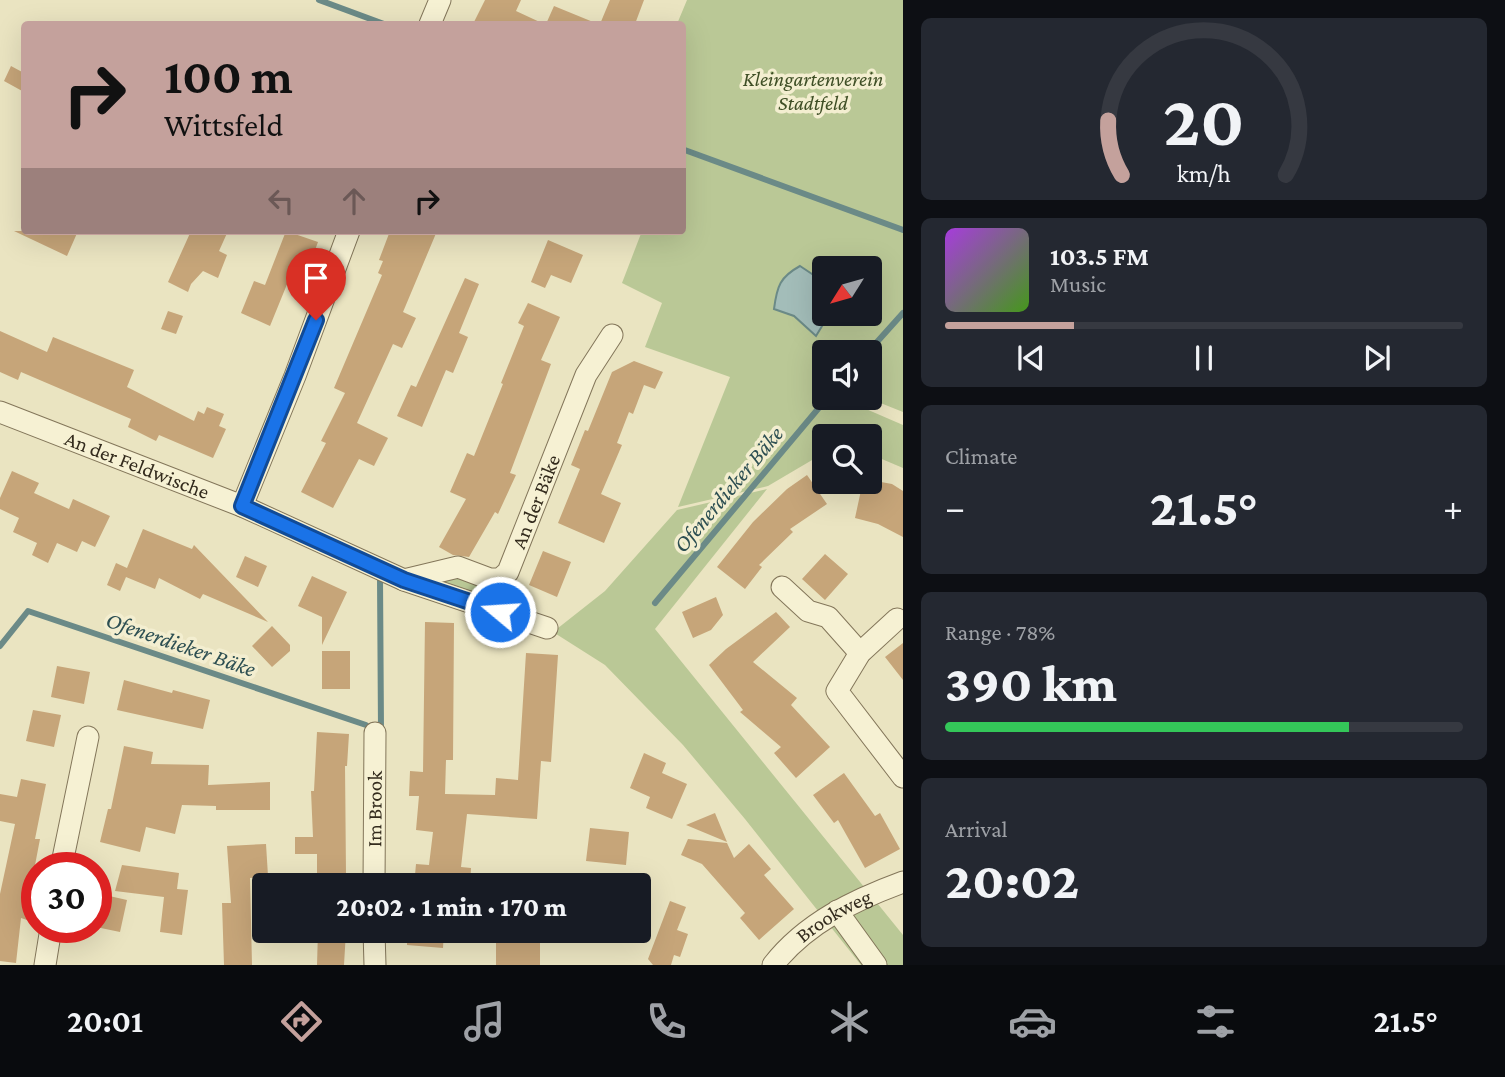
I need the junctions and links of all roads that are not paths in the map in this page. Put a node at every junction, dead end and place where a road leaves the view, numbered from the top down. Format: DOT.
graph roads {
  1 [pos="440,0"];
  2 [pos="431,21"];
  3 [pos="348,235"];
  4 [pos="612,335"];
  5 [pos="0,412"];
  6 [pos="242,506"];
  7 [pos="404,580"];
  8 [pos="782,587"];
  9 [pos="897,619"];
  10 [pos="547,628"];
  11 [pos="860,653"];
  12 [pos="375,733"];
  13 [pos="88,737"];
  14 [pos="903,777"];
  15 [pos="64,852"];
  16 [pos="374,873"];
  17 [pos="903,882"];
  18 [pos="837,911"];
  19 [pos="49,943"];
  20 [pos="374,943"];
  21 [pos="45,965"];
  22 [pos="375,965"];
  23 [pos="773,965"];
  24 [pos="876,965"];
  1 -- 2 [label="street"];
  3 -- 6 [label="street"];
  4 -- 7 [label="street, An der Bäke"];
  5 -- 6 [label="street, An der Feldwische"];
  6 -- 7 [label="street, An der Feldwische"];
  7 -- 10 [label="street, An der Feldwische"];
  8 -- 11 [label="street"];
  9 -- 11 [label="street"];
  11 -- 14 [label="street"];
  12 -- 16 [label="street, Im Brook"];
  13 -- 15 [label="street"];
  17 -- 18 [label="street, Brookweg"];
  18 -- 23 [label="street, Brookweg"];
  18 -- 24 [label="street"];
  19 -- 21 [label="street"];
  20 -- 22 [label="street"];
}
